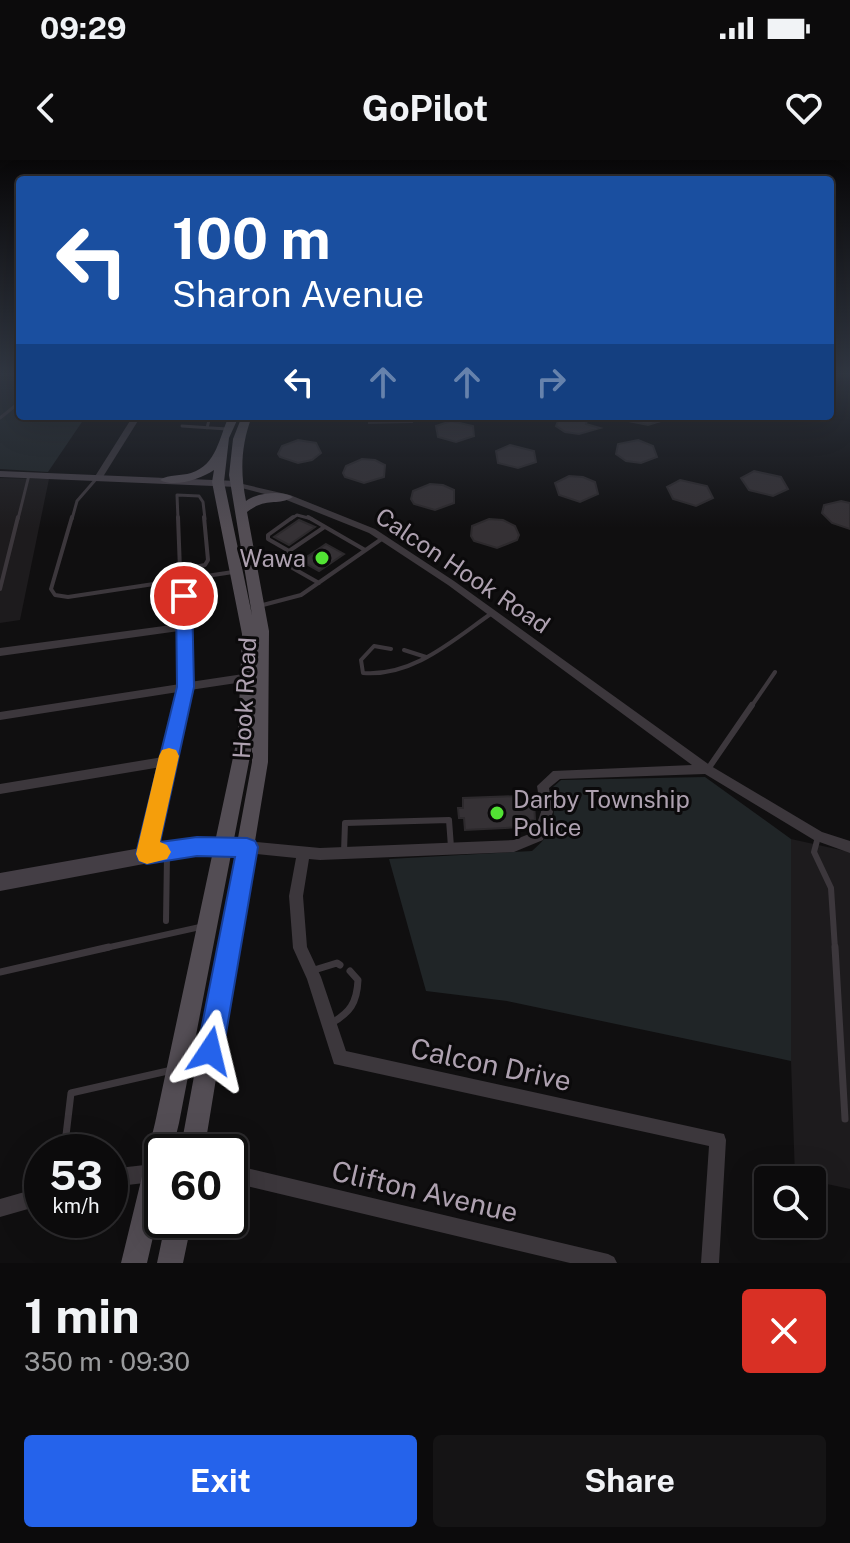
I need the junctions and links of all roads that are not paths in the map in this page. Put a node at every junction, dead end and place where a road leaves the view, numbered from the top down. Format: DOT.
graph roads {
  1 [pos="131,425"];
  2 [pos="229,425"];
  3 [pos="243,425"];
  4 [pos="182,426"];
  5 [pos="207,428"];
  6 [pos="227,429"];
  7 [pos="222,449"];
  8 [pos="0,474"];
  9 [pos="29,475"];
  10 [pos="98,478"];
  11 [pos="166,480"];
  12 [pos="218,482"];
  13 [pos="237,484"];
  14 [pos="287,497"];
  15 [pos="241,511"];
  16 [pos="323,528"];
  17 [pos="383,538"];
  18 [pos="365,550"];
  19 [pos="289,551"];
  20 [pos="180,570"];
  21 [pos="238,571"];
  22 [pos="180,580"];
  23 [pos="319,583"];
  24 [pos="0,589"];
  25 [pos="184,596"];
  26 [pos="258,606"];
  27 [pos="492,613"];
  28 [pos="184,627"];
  29 [pos="391,649"];
  30 [pos="404,650"];
  31 [pos="0,652"];
  32 [pos="427,658"];
  33 [pos="775,672"];
  34 [pos="250,677"];
  35 [pos="185,687"];
  36 [pos="0,716"];
  37 [pos="168,761"];
  38 [pos="707,769"];
  39 [pos="0,789"];
  40 [pos="818,836"];
  41 [pos="221,846"];
  42 [pos="247,847"];
  43 [pos="451,847"];
  44 [pos="850,847"];
  45 [pos="167,851"];
  46 [pos="303,853"];
  47 [pos="344,853"];
  48 [pos="147,854"];
  49 [pos="0,882"];
  50 [pos="166,921"];
  51 [pos="205,926"];
  52 [pos="340,965"];
  53 [pos="311,971"];
  54 [pos="350,971"];
  55 [pos="0,972"];
  56 [pos="330,1025"];
  57 [pos="177,1069"];
  58 [pos="845,1119"];
  59 [pos="66,1134"];
  60 [pos="166,1134"];
  61 [pos="195,1134"];
  62 [pos="248,1177"];
  63 [pos="24,1201"];
  64 [pos="0,1208"];
  65 [pos="144,1227"];
  66 [pos="175,1238"];
  67 [pos="134,1263"];
  68 [pos="170,1263"];
  69 [pos="608,1263"];
  70 [pos="710,1263"];
  1 -- 10 [label="street"];
  2 -- 6 [label="main road, Hook Road"];
  3 -- 13 [label="main road, Hook Road"];
  4 -- 5 [label="lane"];
  5 -- 6 [label="lane"];
  6 -- 7 [label="main road, Hook Road"];
  7 -- 11 [label="main road"];
  7 -- 12 [label="main road, Hook Road"];
  8 -- 9 [label="street, Calcon Hook Road"];
  9 -- 10 [label="street, Calcon Hook Road"];
  9 -- 24 [label="lane"];
  10 -- 11 [label="street, Calcon Hook Road"];
  10 -- 22 [label="lane"];
  11 -- 12 [label="street, Calcon Hook Road"];
  12 -- 13 [label="street, Calcon Hook Road"];
  12 -- 21 [label="main road, Hook Road"];
  13 -- 14 [label="street, Calcon Hook Road"];
  13 -- 15 [label="main road, Hook Road"];
  14 -- 15 [label="main road"];
  14 -- 17 [label="street, Calcon Hook Road"];
  15 -- 26 [label="main road, Hook Road"];
  16 -- 18 [label="lane"];
  16 -- 19 [label="lane"];
  16 -- 19 [label="lane"];
  17 -- 18 [label="lane"];
  17 -- 27 [label="street, Calcon Hook Road"];
  18 -- 23 [label="lane"];
  19 -- 23 [label="lane"];
  20 -- 20 [label="lane"];
  20 -- 22 [label="lane"];
  21 -- 22 [label="lane"];
  21 -- 34 [label="main road, Hook Road"];
  23 -- 26 [label="lane"];
  25 -- 28 [label="street"];
  26 -- 42 [label="main road, Hook Road"];
  27 -- 32 [label="lane"];
  27 -- 38 [label="street, Calcon Hook Road"];
  28 -- 31 [label="street"];
  28 -- 35 [label="street"];
  29 -- 32 [label="lane"];
  30 -- 32 [label="lane"];
  33 -- 38 [label="lane"];
  34 -- 35 [label="street"];
  34 -- 41 [label="main road, Hook Road"];
  35 -- 36 [label="street"];
  35 -- 37 [label="street"];
  37 -- 39 [label="street"];
  37 -- 48 [label="street"];
  38 -- 40 [label="street, Calcon Hook Road"];
  38 -- 43 [label="street"];
  40 -- 44 [label="street, Calcon Hook Road"];
  40 -- 58 [label="lane"];
  41 -- 42 [label="street"];
  41 -- 45 [label="street"];
  41 -- 51 [label="main road, Hook Road"];
  42 -- 46 [label="street"];
  42 -- 61 [label="main road, Hook Road"];
  43 -- 47 [label="street"];
  43 -- 47 [label="lane"];
  45 -- 48 [label="street"];
  45 -- 50 [label="lane"];
  46 -- 47 [label="street"];
  46 -- 53 [label="street, Calcon Drive"];
  48 -- 49 [label="street"];
  51 -- 55 [label="lane"];
  51 -- 57 [label="main road, Hook Road"];
  52 -- 53 [label="lane"];
  53 -- 56 [label="street, Calcon Drive"];
  54 -- 56 [label="lane"];
  56 -- 70 [label="street, Calcon Drive"];
  57 -- 59 [label="lane"];
  57 -- 60 [label="main road, Hook Road"];
  62 -- 69 [label="street, Clifton Avenue"];
  63 -- 64 [label="street"];
  65 -- 67 [label="main road, Hook Road"];
  66 -- 68 [label="main road"];
}
